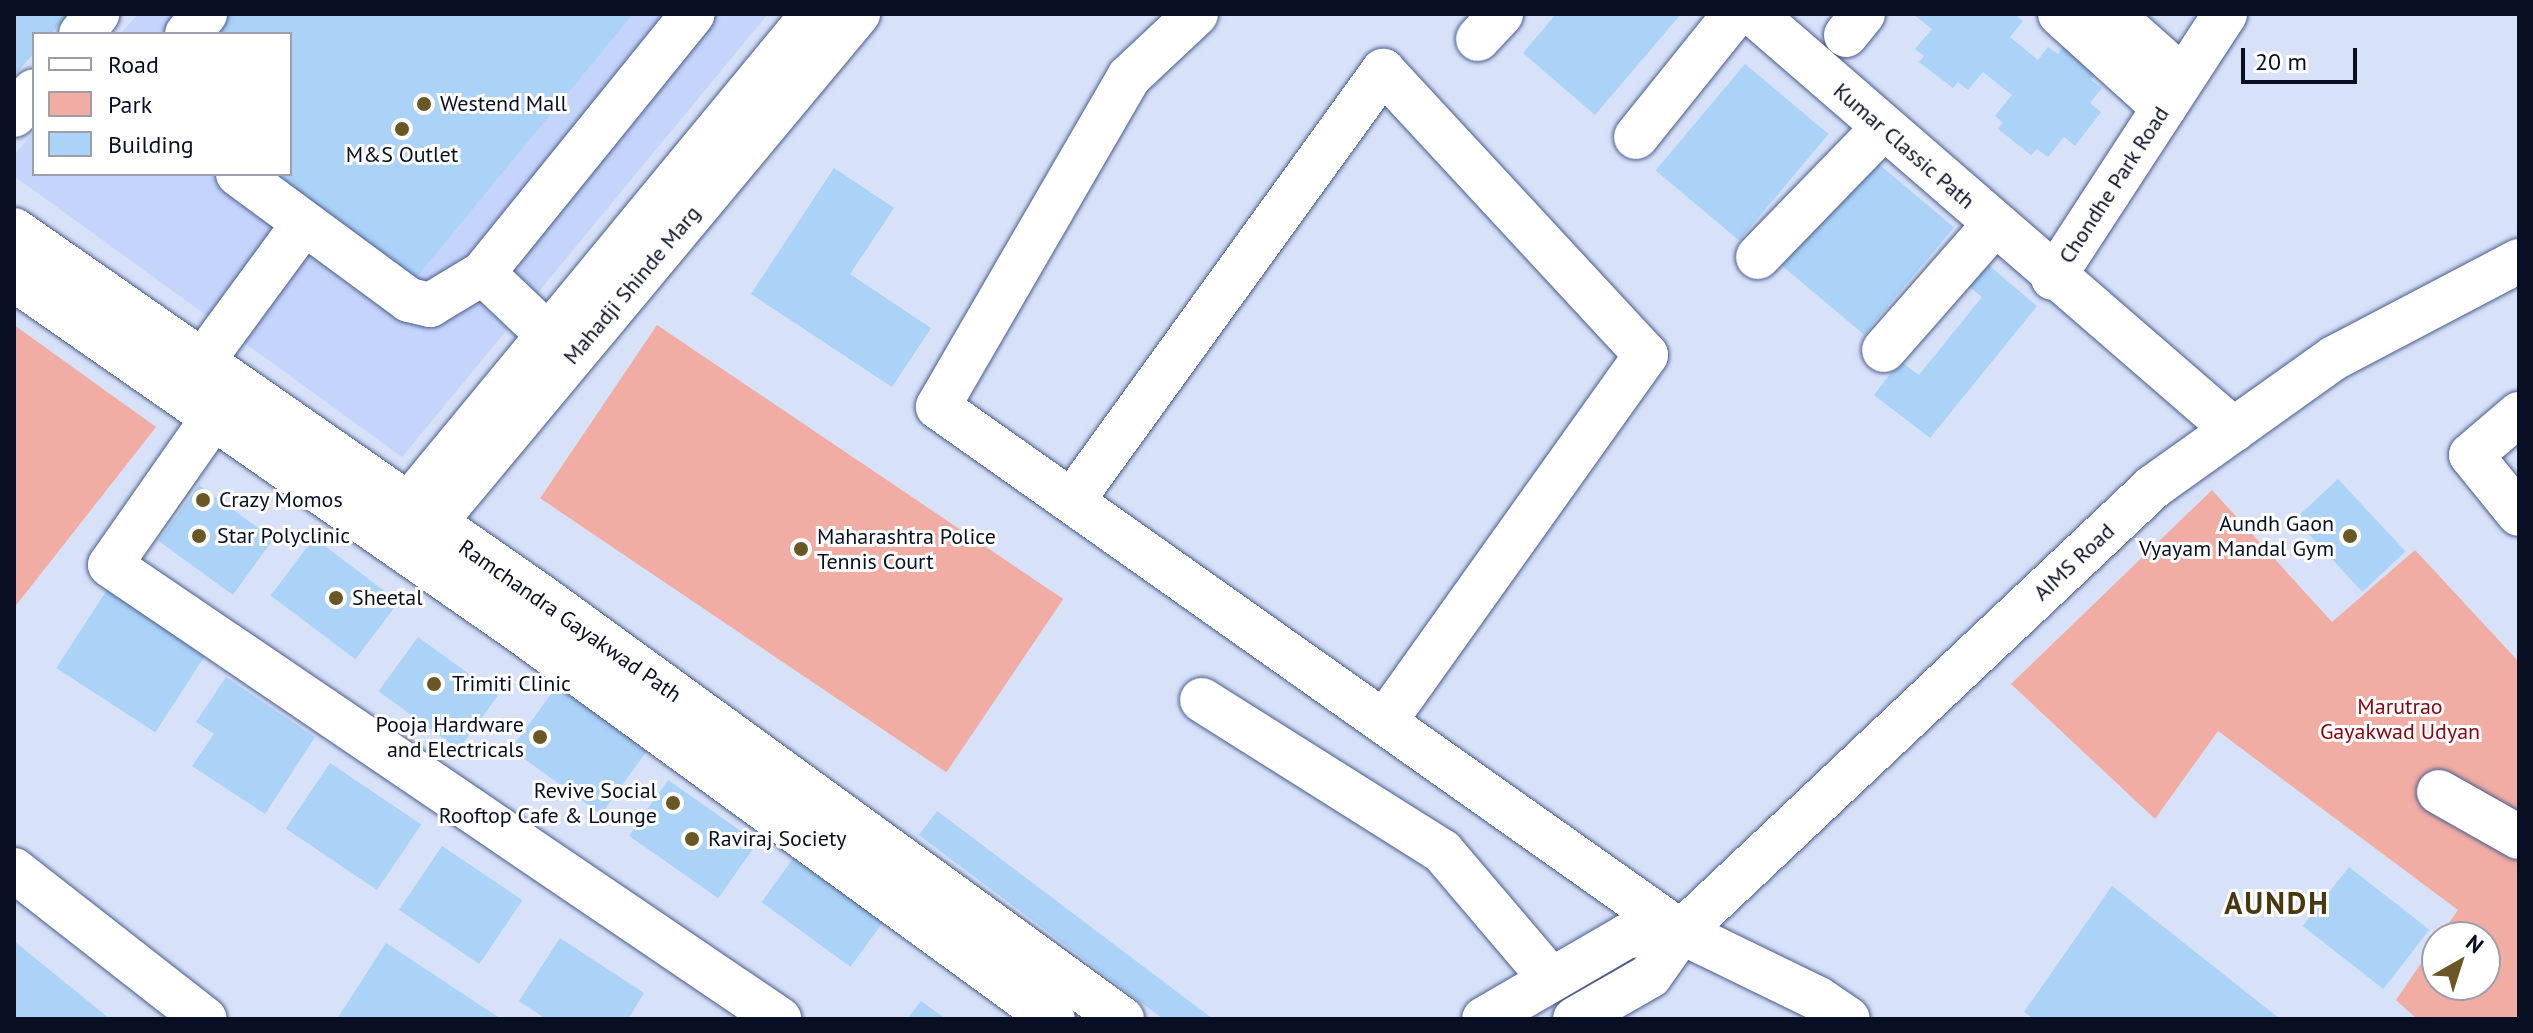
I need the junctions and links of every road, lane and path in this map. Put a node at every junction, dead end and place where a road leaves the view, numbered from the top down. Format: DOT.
graph roads {
  1 [pos="97,14"];
  2 [pos="205,14"];
  3 [pos="693,14"];
  4 [pos="813,14"];
  5 [pos="858,14"];
  6 [pos="1196,14"];
  7 [pos="1735,14"];
  8 [pos="1754,14"];
  9 [pos="2060,14"];
  10 [pos="2111,14"];
  11 [pos="2225,14"];
  12 [pos="83,32"];
  13 [pos="189,32"];
  14 [pos="2174,93"];
  15 [pos="1883,128"];
  16 [pos="1636,137"];
  17 [pos="241,176"];
  18 [pos="304,223"];
  19 [pos="1994,225"];
  20 [pos="14,230"];
  21 [pos="1758,257"];
  22 [pos="2519,261"];
  23 [pos="483,273"];
  24 [pos="2053,278"];
  25 [pos="14,279"];
  26 [pos="547,334"];
  27 [pos="1884,350"];
  28 [pos="202,362"];
  29 [pos="2519,414"];
  30 [pos="213,418"];
  31 [pos="2234,430"];
  32 [pos="1072,501"];
  33 [pos="2519,514"];
  34 [pos="407,530"];
  35 [pos="1202,700"];
  36 [pos="1384,722"];
  37 [pos="2439,792"];
  38 [pos="2519,837"];
  39 [pos="14,870"];
  40 [pos="1681,932"];
  41 [pos="1551,979"];
  42 [pos="179,1011"];
  43 [pos="779,1019"];
  44 [pos="1053,1019"];
  45 [pos="1122,1019"];
  46 [pos="1484,1019"];
  47 [pos="1575,1019"];
  48 [pos="1848,1019"];
  1 -- 12 [label="street"];
  2 -- 13 [label="street"];
  3 -- 23 [label="street"];
  4 -- 26 [label="street, Mahadji Shinde Marg"];
  5 -- 34 [label="street, Mahadji Shinde Marg"];
  6 -- 32 [label="street"];
  7 -- 16 [label="street"];
  8 -- 15 [label="street, Kumar Classic Path"];
  9 -- 14 [label="street"];
  10 -- 14 [label="street"];
  11 -- 14 [label="street, Chondhe Park Road"];
  14 -- 24 [label="street, Chondhe Park Road"];
  15 -- 19 [label="street, Kumar Classic Path"];
  15 -- 21 [label="street"];
  17 -- 18 [label="street"];
  18 -- 23 [label="street"];
  18 -- 28 [label="street"];
  19 -- 24 [label="street, Kumar Classic Path"];
  19 -- 27 [label="street"];
  20 -- 28 [label="street, Ramchandra Gayakwad Path"];
  22 -- 31 [label="street, AIMS Road"];
  23 -- 26 [label="street"];
  24 -- 31 [label="street, Chondhe Park Road"];
  25 -- 30 [label="street, Ramchandra Gayakwad Path"];
  26 -- 34 [label="street, Mahadji Shinde Marg"];
  28 -- 34 [label="street, Ramchandra Gayakwad Path"];
  29 -- 33 [label="street"];
  30 -- 34 [label="street, Ramchandra Gayakwad Path"];
  30 -- 43 [label="street"];
  31 -- 40 [label="street, AIMS Road"];
  32 -- 36 [label="street"];
  32 -- 36 [label="street"];
  34 -- 44 [label="street, Ramchandra Gayakwad Path"];
  34 -- 45 [label="street, Ramchandra Gayakwad Path"];
  35 -- 41 [label="street"];
  36 -- 40 [label="street"];
  37 -- 38 [label="street"];
  39 -- 42 [label="street"];
  40 -- 41 [label="street"];
  40 -- 47 [label="street, AIMS Road"];
  40 -- 48 [label="street"];
  41 -- 46 [label="street"];
}
